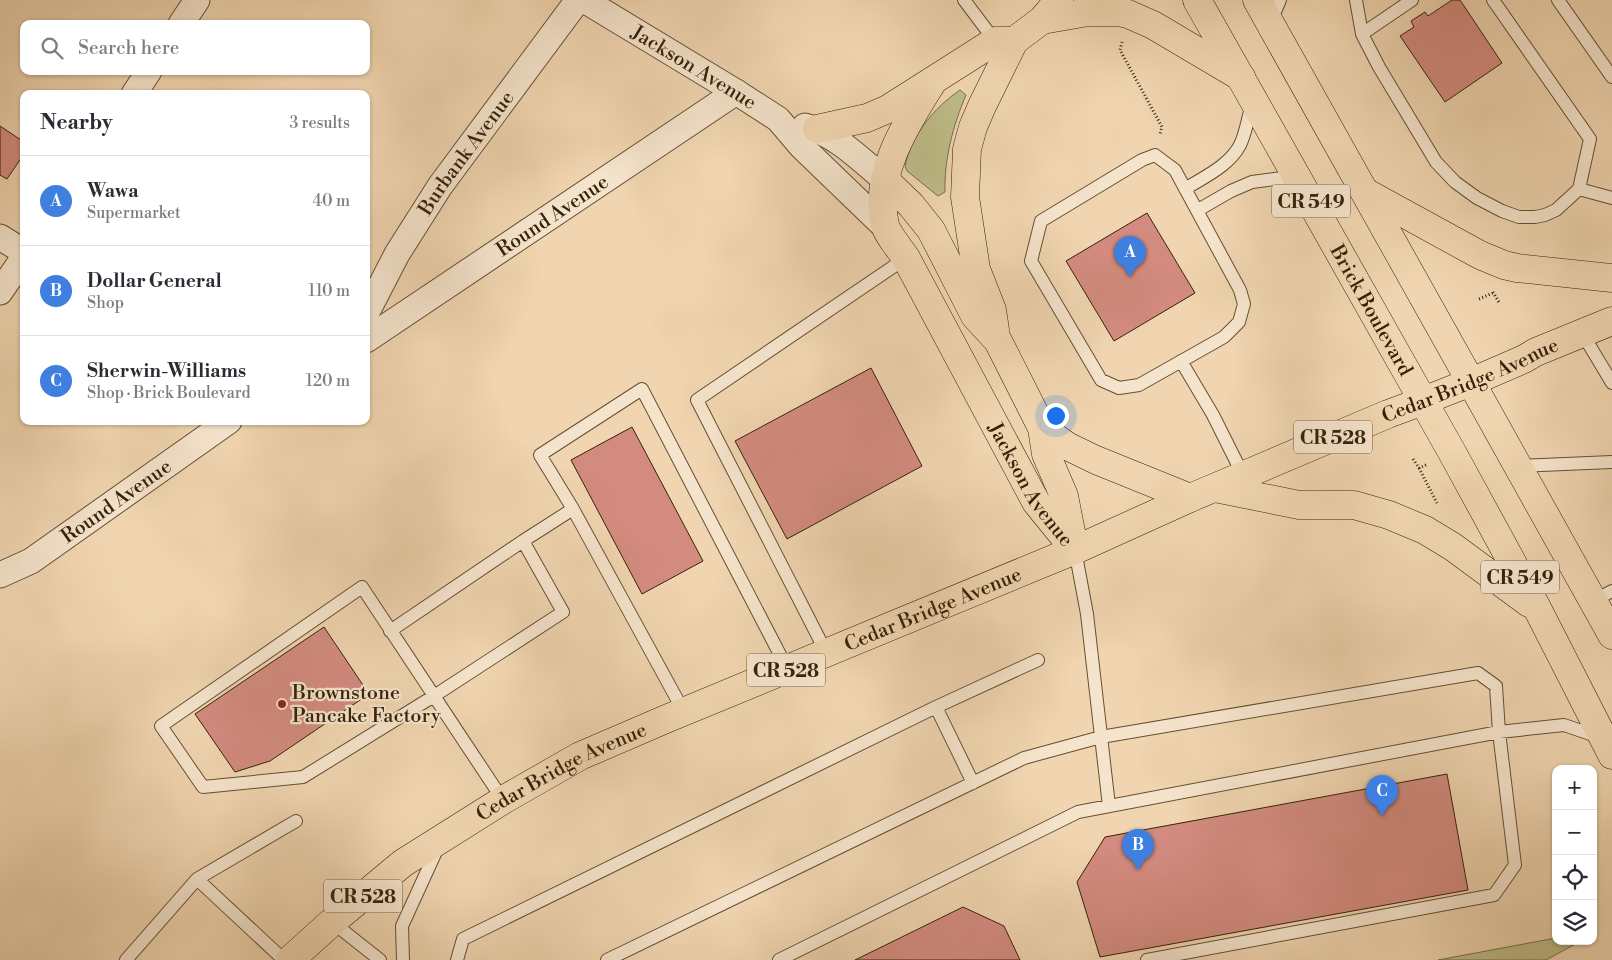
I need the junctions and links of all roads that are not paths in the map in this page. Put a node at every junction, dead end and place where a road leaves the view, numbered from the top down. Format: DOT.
graph roads {
  1 [pos="197,0"];
  2 [pos="578,0"];
  3 [pos="584,0"];
  4 [pos="965,0"];
  5 [pos="1059,0"];
  6 [pos="1197,0"];
  7 [pos="1257,0"];
  8 [pos="1356,0"];
  9 [pos="1412,0"];
  10 [pos="1494,0"];
  11 [pos="1558,0"];
  12 [pos="1275,12"];
  13 [pos="184,20"];
  14 [pos="1042,20"];
  15 [pos="1362,34"];
  16 [pos="1004,41"];
  17 [pos="146,75"];
  18 [pos="1612,76"];
  19 [pos="933,81"];
  20 [pos="1247,88"];
  21 [pos="137,90"];
  22 [pos="736,92"];
  23 [pos="778,119"];
  24 [pos="817,129"];
  25 [pos="1297,176"];
  26 [pos="885,180"];
  27 [pos="1185,189"];
  28 [pos="1580,189"];
  29 [pos="1364,192"];
  30 [pos="1612,198"];
  31 [pos="1198,210"];
  32 [pos="885,227"];
  33 [pos="0,237"];
  34 [pos="20,250"];
  35 [pos="906,258"];
  36 [pos="20,263"];
  37 [pos="1612,278"];
  38 [pos="0,292"];
  39 [pos="370,306"];
  40 [pos="1612,321"];
  41 [pos="1582,333"];
  42 [pos="370,337"];
  43 [pos="998,341"];
  44 [pos="1181,361"];
  45 [pos="1471,382"];
  46 [pos="1612,383"];
  47 [pos="1423,401"];
  48 [pos="223,425"];
  49 [pos="1042,428"];
  50 [pos="1612,462"];
  51 [pos="1518,466"];
  52 [pos="1243,476"];
  53 [pos="1215,488"];
  54 [pos="1190,498"];
  55 [pos="573,509"];
  56 [pos="523,541"];
  57 [pos="1075,550"];
  58 [pos="0,575"];
  59 [pos="1606,601"];
  60 [pos="1537,608"];
  61 [pos="390,631"];
  62 [pos="1612,635"];
  63 [pos="827,654"];
  64 [pos="1038,660"];
  65 [pos="788,670"];
  66 [pos="434,696"];
  67 [pos="936,707"];
  68 [pos="684,712"];
  69 [pos="1500,732"];
  70 [pos="1101,737"];
  71 [pos="1607,747"];
  72 [pos="973,783"];
  73 [pos="503,800"];
  74 [pos="1109,806"];
  75 [pos="296,821"];
  76 [pos="442,839"];
  77 [pos="197,880"];
  78 [pos="332,922"];
  79 [pos="126,960"];
  80 [pos="284,960"];
  81 [pos="290,960"];
  82 [pos="380,960"];
  83 [pos="403,960"];
  84 [pos="457,960"];
  85 [pos="607,960"];
  86 [pos="779,960"];
  87 [pos="1147,960"];
  1 -- 13 [label="street"];
  2 -- 39 [label="street, Burbank Avenue"];
  3 -- 22 [label="street, Jackson Avenue"];
  4 -- 16 [label="lane"];
  5 -- 14 [label="main road"];
  6 -- 20 [label="main road, Brick Boulevard / CR 549"];
  7 -- 12 [label="main road, CR 549"];
  8 -- 15 [label="lane"];
  9 -- 15 [label="lane"];
  10 -- 28 [label="lane"];
  11 -- 18 [label="lane"];
  12 -- 29 [label="main road, CR 549"];
  14 -- 16 [label="main road"];
  14 -- 20 [label="main road"];
  15 -- 28 [label="lane"];
  16 -- 19 [label="main road"];
  16 -- 43 [label="main road"];
  17 -- 21 [label="street"];
  19 -- 24 [label="main road"];
  19 -- 26 [label="main road"];
  20 -- 25 [label="main road, Brick Boulevard / CR 549"];
  20 -- 27 [label="lane"];
  22 -- 23 [label="street, Jackson Avenue"];
  22 -- 42 [label="street, Round Avenue"];
  23 -- 24 [label="street, Jackson Avenue"];
  23 -- 32 [label="street, Jackson Avenue"];
  24 -- 26 [label="street, Jackson Avenue"];
  25 -- 31 [label="lane"];
  25 -- 47 [label="main road, Brick Boulevard / CR 549"];
  26 -- 32 [label="main road"];
  26 -- 43 [label="main road, Jackson Avenue"];
  27 -- 31 [label="lane"];
  27 -- 44 [label="lane"];
  28 -- 30 [label="lane"];
  29 -- 37 [label="main road"];
  29 -- 45 [label="main road, CR 549"];
  31 -- 44 [label="lane"];
  32 -- 35 [label="main road, Jackson Avenue"];
  33 -- 34 [label="street"];
  35 -- 57 [label="main road, Jackson Avenue"];
  35 -- 63 [label="lane"];
  36 -- 38 [label="street"];
  40 -- 41 [label="main road, Cedar Bridge Avenue / CR 528"];
  41 -- 45 [label="main road, Cedar Bridge Avenue / CR 528"];
  41 -- 46 [label="lane"];
  43 -- 49 [label="main road, Jackson Avenue"];
  44 -- 52 [label="lane"];
  45 -- 47 [label="main road, Cedar Bridge Avenue / CR 528"];
  45 -- 51 [label="main road, CR 549"];
  47 -- 52 [label="main road, Cedar Bridge Avenue / CR 528"];
  47 -- 60 [label="main road, Brick Boulevard / CR 549"];
  48 -- 58 [label="street, Round Avenue"];
  49 -- 54 [label="main road"];
  49 -- 57 [label="main road, Jackson Avenue"];
  50 -- 51 [label="lane"];
  51 -- 59 [label="main road, CR 549"];
  52 -- 53 [label="main road, Cedar Bridge Avenue / CR 528"];
  53 -- 54 [label="main road, Cedar Bridge Avenue / CR 528"];
  53 -- 60 [label="main road"];
  54 -- 57 [label="main road, Cedar Bridge Avenue / CR 528"];
  55 -- 56 [label="lane"];
  55 -- 65 [label="lane"];
  55 -- 68 [label="lane"];
  56 -- 61 [label="lane"];
  56 -- 66 [label="lane"];
  57 -- 63 [label="main road, Cedar Bridge Avenue / CR 528"];
  57 -- 70 [label="lane"];
  59 -- 62 [label="main road, CR 549"];
  60 -- 71 [label="main road, Brick Boulevard / CR 549"];
  61 -- 66 [label="lane"];
  61 -- 66 [label="lane"];
  63 -- 65 [label="main road, Cedar Bridge Avenue / CR 528"];
  64 -- 67 [label="lane"];
  65 -- 68 [label="main road, Cedar Bridge Avenue / CR 528"];
  66 -- 73 [label="lane"];
  67 -- 72 [label="lane"];
  67 -- 84 [label="lane"];
  68 -- 73 [label="main road, Cedar Bridge Avenue / CR 528"];
  69 -- 70 [label="lane"];
  69 -- 71 [label="lane"];
  69 -- 74 [label="lane"];
  69 -- 87 [label="lane"];
  70 -- 72 [label="lane"];
  70 -- 74 [label="lane"];
  72 -- 85 [label="lane"];
  73 -- 76 [label="main road, Cedar Bridge Avenue / CR 528"];
  74 -- 86 [label="lane"];
  75 -- 77 [label="lane"];
  76 -- 78 [label="main road, Cedar Bridge Avenue / CR 528"];
  76 -- 83 [label="lane"];
  77 -- 79 [label="lane"];
  77 -- 80 [label="lane"];
  78 -- 81 [label="main road, Cedar Bridge Avenue / CR 528"];
  78 -- 82 [label="lane"];
}
